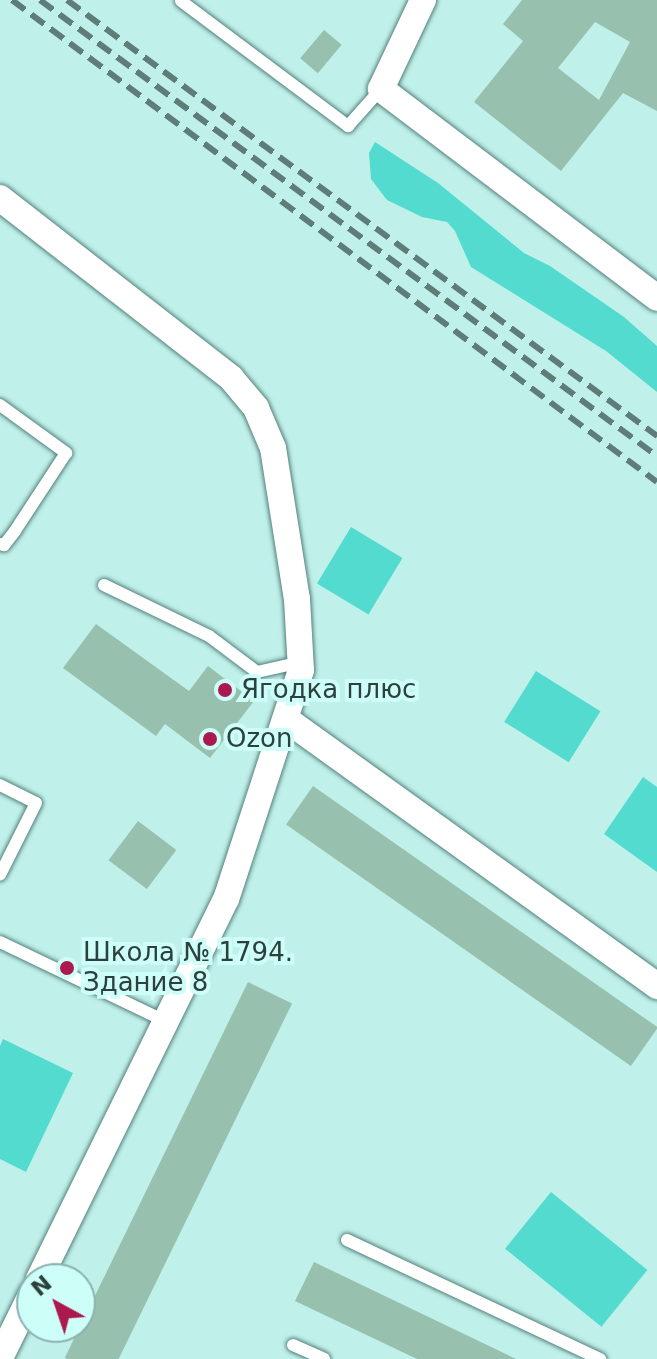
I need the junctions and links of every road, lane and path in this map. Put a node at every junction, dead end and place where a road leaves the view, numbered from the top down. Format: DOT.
graph roads {
  1 [pos="423,0"];
  2 [pos="181,1"];
  3 [pos="381,89"];
  4 [pos="0,198"];
  5 [pos="657,298"];
  6 [pos="0,405"];
  7 [pos="0,544"];
  8 [pos="104,585"];
  9 [pos="301,662"];
  10 [pos="287,720"];
  11 [pos="0,785"];
  12 [pos="0,875"];
  13 [pos="0,942"];
  14 [pos="657,986"];
  15 [pos="165,1021"];
  16 [pos="347,1240"];
  17 [pos="47,1263"];
  18 [pos="16,1326"];
  19 [pos="293,1345"];
  20 [pos="0,1358"];
  21 [pos="324,1359"];
  22 [pos="600,1359"];
  1 -- 3 [label="street"];
  2 -- 3 [label="lane"];
  3 -- 5 [label="street"];
  4 -- 9 [label="street"];
  6 -- 7 [label="lane"];
  8 -- 9 [label="lane"];
  9 -- 10 [label="street"];
  10 -- 14 [label="street"];
  10 -- 15 [label="street"];
  11 -- 12 [label="lane"];
  13 -- 15 [label="lane"];
  15 -- 17 [label="street"];
  16 -- 22 [label="lane"];
  18 -- 20 [label="street"];
  19 -- 21 [label="lane"];
}
